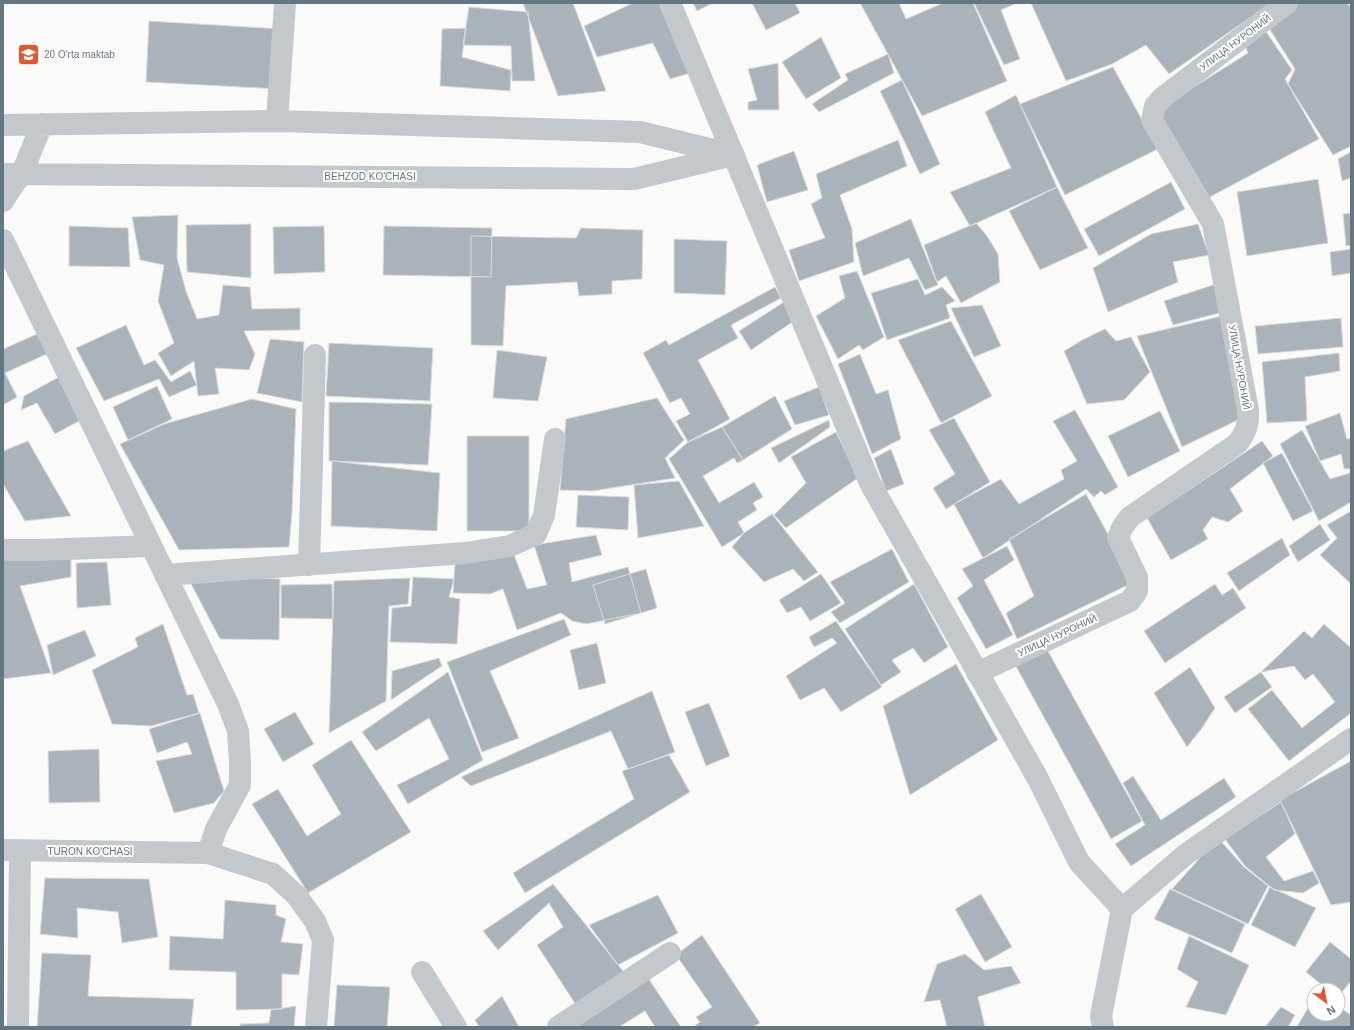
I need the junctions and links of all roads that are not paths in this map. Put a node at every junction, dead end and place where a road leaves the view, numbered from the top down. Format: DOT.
graph roads {
  1 [pos="285,3"];
  2 [pos="670,3"];
  3 [pos="1287,3"];
  4 [pos="277,121"];
  5 [pos="42,124"];
  6 [pos="3,125"];
  7 [pos="734,155"];
  8 [pos="13,173"];
  9 [pos="3,201"];
  10 [pos="3,240"];
  11 [pos="315,355"];
  12 [pos="555,439"];
  13 [pos="150,546"];
  14 [pos="3,550"];
  15 [pos="310,565"];
  16 [pos="165,575"];
  17 [pos="977,673"];
  18 [pos="1351,739"];
  19 [pos="11,851"];
  20 [pos="208,852"];
  21 [pos="1122,909"];
  22 [pos="670,953"];
  23 [pos="422,972"];
  24 [pos="18,1027"];
  25 [pos="316,1027"];
  26 [pos="456,1027"];
  27 [pos="558,1027"];
  28 [pos="1103,1027"];
  1 -- 4 [label="street"];
  2 -- 7 [label="street"];
  3 -- 17 [label="street, УЛИЦА НУРОНИЙ"];
  4 -- 5 [label="street"];
  4 -- 7 [label="street"];
  5 -- 6 [label="street"];
  5 -- 8 [label="street"];
  7 -- 8 [label="street, BEHZOD KO'CHASI"];
  7 -- 17 [label="street"];
  8 -- 9 [label="street"];
  10 -- 13 [label="street"];
  11 -- 15 [label="street"];
  12 -- 15 [label="street"];
  13 -- 14 [label="street"];
  13 -- 16 [label="street"];
  15 -- 16 [label="street"];
  16 -- 20 [label="street"];
  17 -- 21 [label="street"];
  18 -- 21 [label="street"];
  19 -- 20 [label="street, TURON KO'CHASI"];
  19 -- 24 [label="street"];
  20 -- 25 [label="street, TURON KO'CHASI"];
  21 -- 28 [label="street"];
  22 -- 27 [label="street"];
  23 -- 26 [label="street"];
}
